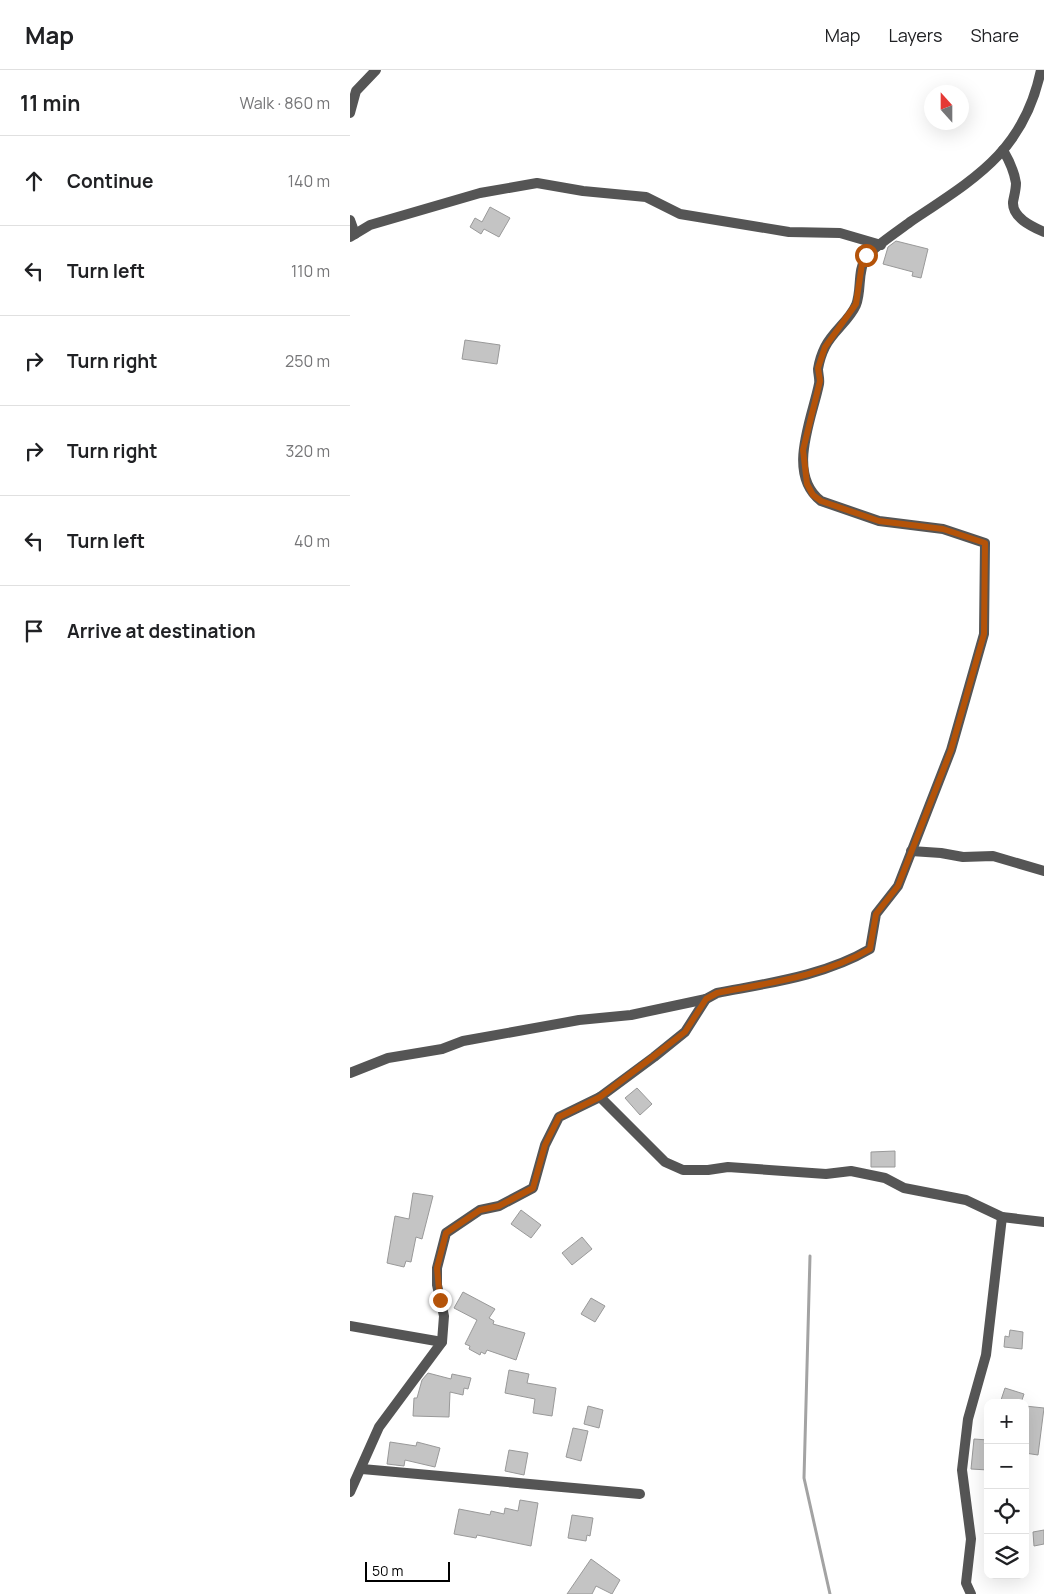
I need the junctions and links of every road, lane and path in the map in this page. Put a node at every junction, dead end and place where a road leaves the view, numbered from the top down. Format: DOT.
graph roads {
  1 [pos="376,70"];
  2 [pos="1041,70"];
  3 [pos="350,113"];
  4 [pos="1003,150"];
  5 [pos="350,220"];
  6 [pos="1044,232"];
  7 [pos="353,235"];
  8 [pos="881,244"];
  9 [pos="911,852"];
  10 [pos="1044,871"];
  11 [pos="706,999"];
  12 [pos="350,1073"];
  13 [pos="600,1097"];
  14 [pos="1002,1217"];
  15 [pos="1044,1222"];
  16 [pos="350,1326"];
  17 [pos="442,1342"];
  18 [pos="362,1469"];
  19 [pos="350,1492"];
  20 [pos="640,1494"];
  21 [pos="971,1594"];
  1 -- 3 [label="street"];
  2 -- 4 [label="street"];
  4 -- 6 [label="street"];
  4 -- 8 [label="street"];
  5 -- 7 [label="street"];
  7 -- 8 [label="street"];
  8 -- 9 [label="street"];
  9 -- 10 [label="street"];
  9 -- 11 [label="street"];
  11 -- 12 [label="street"];
  11 -- 13 [label="street"];
  13 -- 14 [label="street"];
  13 -- 17 [label="street"];
  14 -- 15 [label="street"];
  14 -- 21 [label="street"];
  16 -- 17 [label="street"];
  17 -- 18 [label="street"];
  18 -- 19 [label="street"];
  18 -- 20 [label="street"];
}
